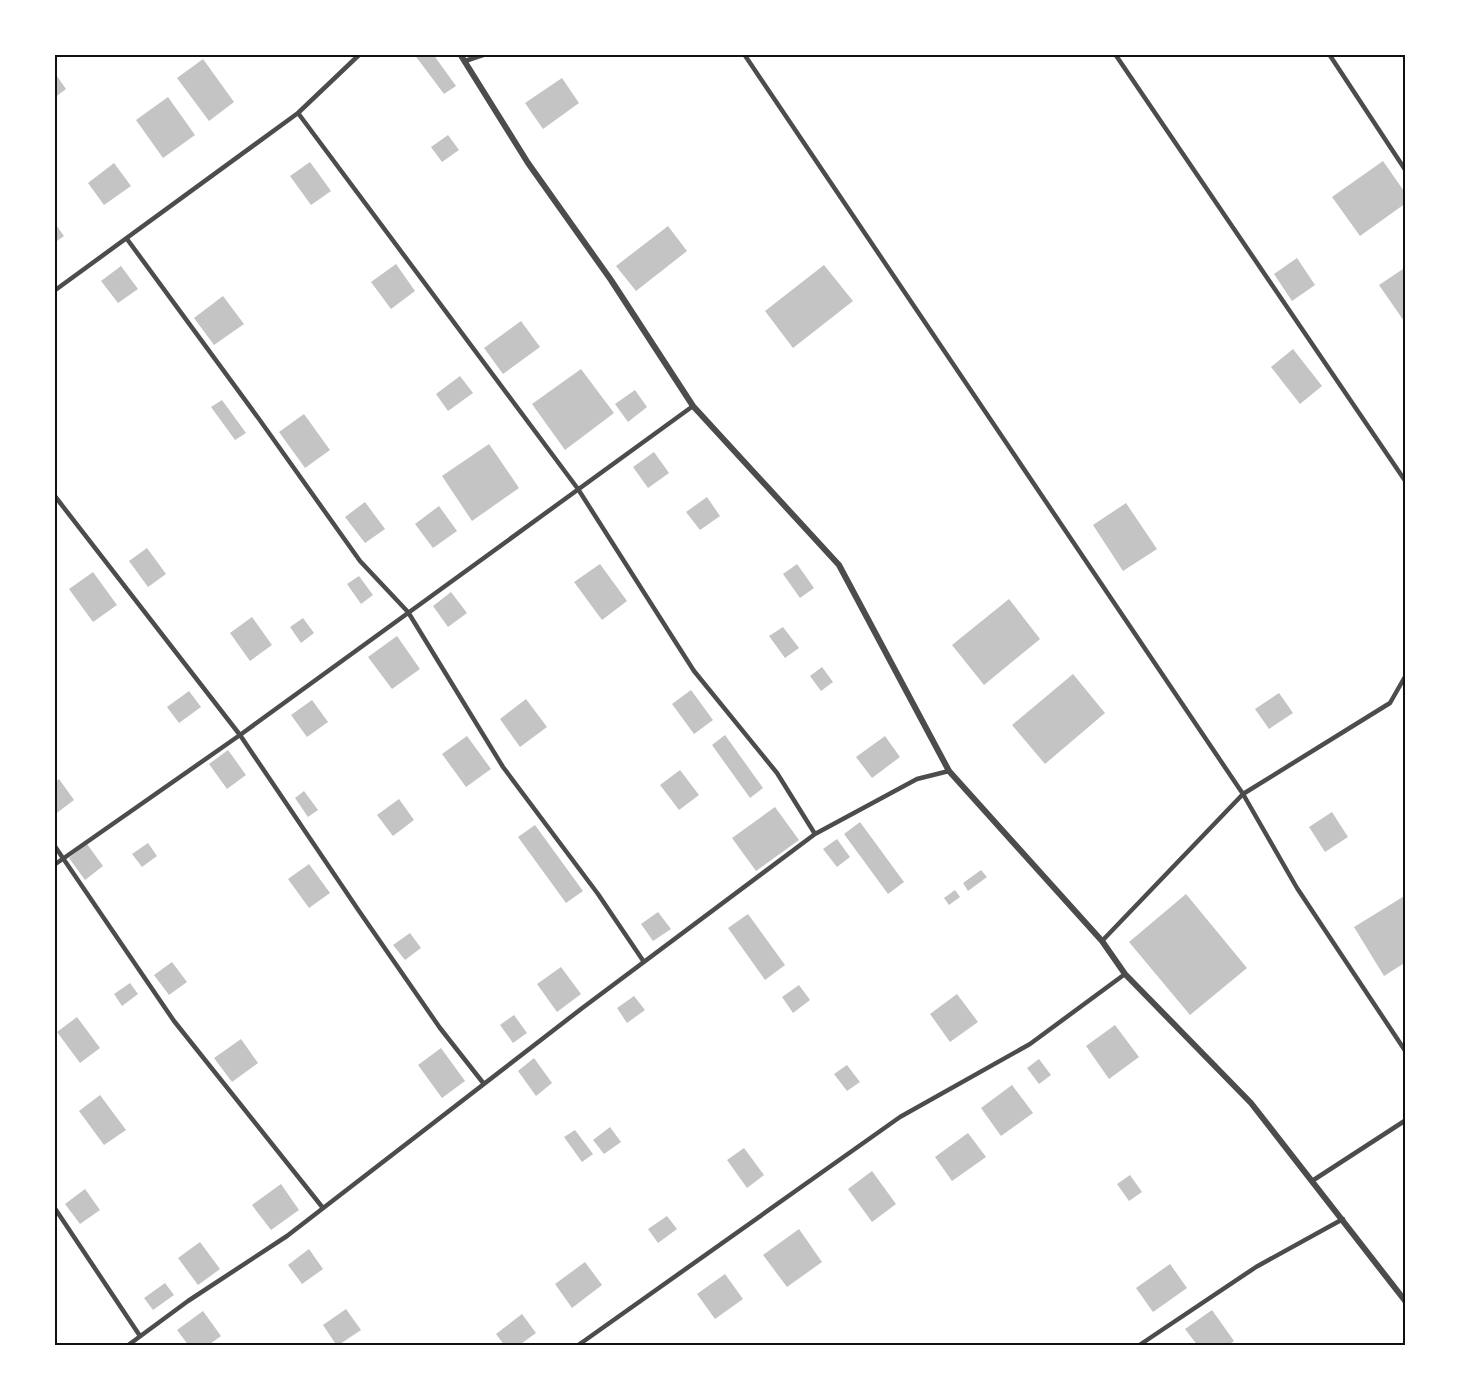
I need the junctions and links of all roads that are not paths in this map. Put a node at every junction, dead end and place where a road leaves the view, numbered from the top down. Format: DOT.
graph roads {
  1 [pos="360,54"];
  2 [pos="460,54"];
  3 [pos="486,54"];
  4 [pos="744,54"];
  5 [pos="1115,54"];
  6 [pos="1329,54"];
  7 [pos="465,61"];
  8 [pos="298,112"];
  9 [pos="1406,171"];
  10 [pos="127,239"];
  11 [pos="54,291"];
  12 [pos="693,406"];
  13 [pos="1406,482"];
  14 [pos="578,489"];
  15 [pos="54,495"];
  16 [pos="408,612"];
  17 [pos="1406,675"];
  18 [pos="240,735"];
  19 [pos="949,771"];
  20 [pos="1243,795"];
  21 [pos="815,834"];
  22 [pos="54,845"];
  23 [pos="64,858"];
  24 [pos="54,865"];
  25 [pos="1102,941"];
  26 [pos="644,962"];
  27 [pos="1125,974"];
  28 [pos="1406,1052"];
  29 [pos="484,1084"];
  30 [pos="1406,1120"];
  31 [pos="1312,1181"];
  32 [pos="54,1207"];
  33 [pos="323,1208"];
  34 [pos="1343,1219"];
  35 [pos="1406,1302"];
  36 [pos="140,1336"];
  37 [pos="127,1346"];
  38 [pos="577,1346"];
  39 [pos="1138,1346"];
  1 -- 8 [label="lane"];
  2 -- 7 [label="street"];
  3 -- 7 [label="lane"];
  4 -- 20 [label="lane"];
  5 -- 13 [label="lane"];
  6 -- 9 [label="lane"];
  7 -- 12 [label="street"];
  8 -- 10 [label="lane"];
  8 -- 14 [label="lane"];
  10 -- 11 [label="lane"];
  10 -- 16 [label="lane"];
  12 -- 14 [label="lane"];
  12 -- 19 [label="street"];
  14 -- 16 [label="lane"];
  14 -- 21 [label="lane"];
  15 -- 18 [label="lane"];
  16 -- 18 [label="lane"];
  16 -- 26 [label="lane"];
  17 -- 20 [label="lane"];
  18 -- 23 [label="lane"];
  18 -- 29 [label="lane"];
  19 -- 21 [label="lane"];
  19 -- 25 [label="street"];
  20 -- 25 [label="lane"];
  20 -- 28 [label="lane"];
  21 -- 26 [label="lane"];
  22 -- 23 [label="lane"];
  23 -- 24 [label="lane"];
  23 -- 33 [label="lane"];
  25 -- 27 [label="street"];
  26 -- 29 [label="lane"];
  27 -- 31 [label="street"];
  27 -- 38 [label="lane"];
  29 -- 33 [label="lane"];
  30 -- 31 [label="lane"];
  31 -- 34 [label="street"];
  32 -- 36 [label="lane"];
  33 -- 36 [label="lane"];
  34 -- 35 [label="street"];
  34 -- 39 [label="lane"];
  36 -- 37 [label="lane"];
}
